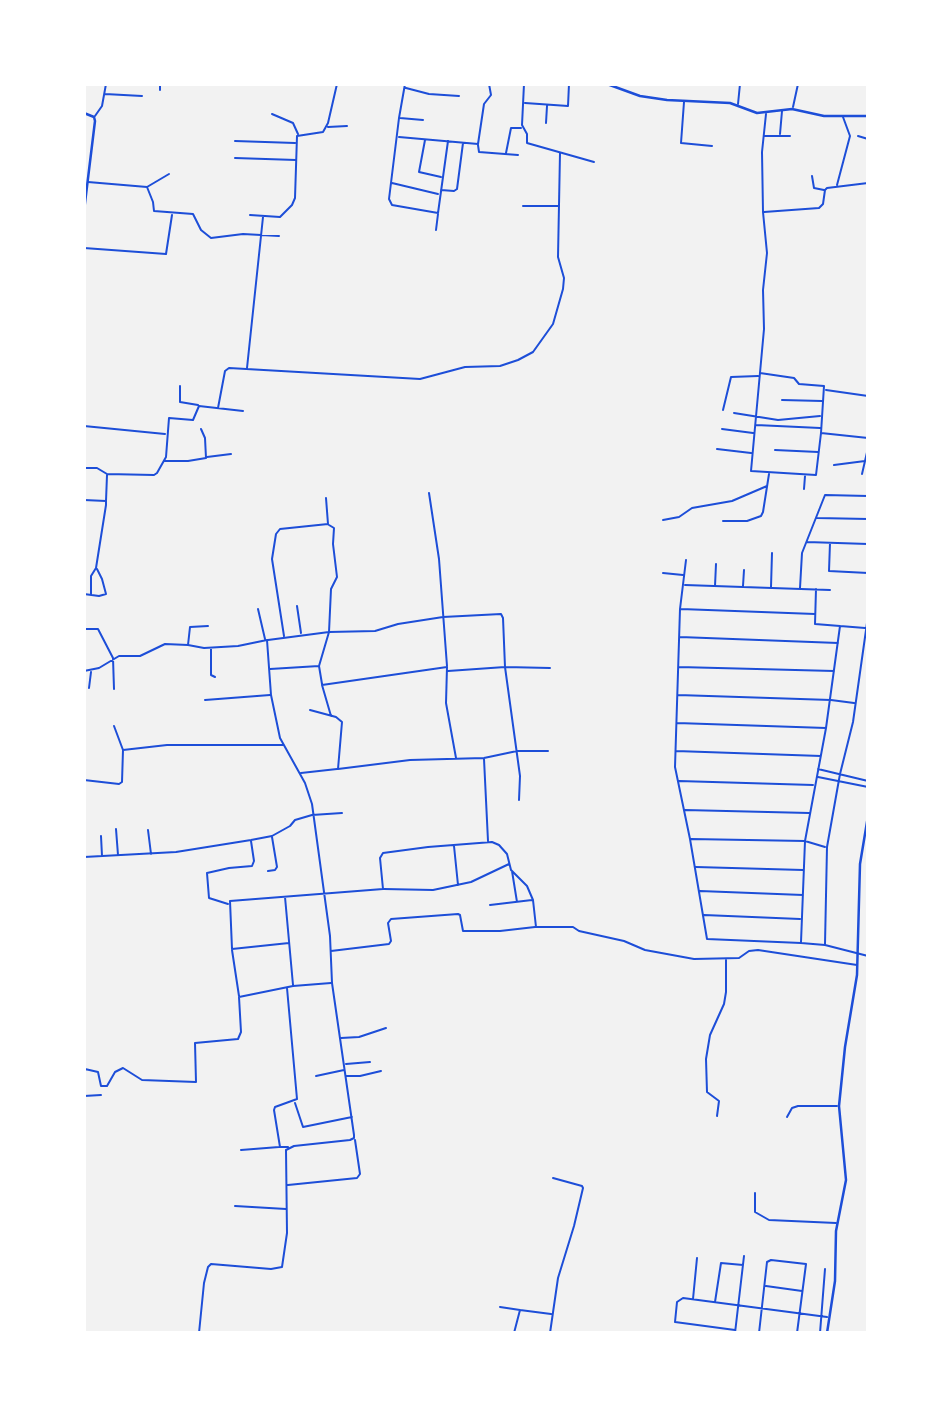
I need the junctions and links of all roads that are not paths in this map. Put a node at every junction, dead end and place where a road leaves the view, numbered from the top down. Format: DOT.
graph roads {
  1 [pos="106,84"];
  2 [pos="160,84"];
  3 [pos="337,84"];
  4 [pos="405,84"];
  5 [pos="489,84"];
  6 [pos="524,84"];
  7 [pos="569,84"];
  8 [pos="575,84"];
  9 [pos="740,84"];
  10 [pos="798,84"];
  11 [pos="613,85"];
  12 [pos="405,88"];
  13 [pos="160,90"];
  14 [pos="105,94"];
  15 [pos="142,96"];
  16 [pos="458,96"];
  17 [pos="523,102"];
  18 [pos="684,102"];
  19 [pos="547,105"];
  20 [pos="737,105"];
  21 [pos="792,109"];
  22 [pos="782,110"];
  23 [pos="84,113"];
  24 [pos="272,114"];
  25 [pos="766,114"];
  26 [pos="843,116"];
  27 [pos="868,116"];
  28 [pos="94,117"];
  29 [pos="399,118"];
  30 [pos="423,120"];
  31 [pos="546,123"];
  32 [pos="347,126"];
  33 [pos="327,127"];
  34 [pos="522,128"];
  35 [pos="299,134"];
  36 [pos="764,135"];
  37 [pos="780,135"];
  38 [pos="858,135"];
  39 [pos="398,136"];
  40 [pos="790,136"];
  41 [pos="425,139"];
  42 [pos="868,139"];
  43 [pos="235,141"];
  44 [pos="448,141"];
  45 [pos="464,142"];
  46 [pos="296,143"];
  47 [pos="478,144"];
  48 [pos="712,146"];
  49 [pos="560,153"];
  50 [pos="506,154"];
  51 [pos="518,155"];
  52 [pos="235,158"];
  53 [pos="296,160"];
  54 [pos="594,162"];
  55 [pos="169,174"];
  56 [pos="812,176"];
  57 [pos="441,177"];
  58 [pos="88,181"];
  59 [pos="391,182"];
  60 [pos="868,183"];
  61 [pos="147,187"];
  62 [pos="837,187"];
  63 [pos="440,190"];
  64 [pos="825,190"];
  65 [pos="440,194"];
  66 [pos="523,206"];
  67 [pos="560,206"];
  68 [pos="84,211"];
  69 [pos="763,212"];
  70 [pos="438,213"];
  71 [pos="172,214"];
  72 [pos="250,215"];
  73 [pos="263,216"];
  74 [pos="436,230"];
  75 [pos="261,235"];
  76 [pos="279,236"];
  77 [pos="84,248"];
  78 [pos="247,368"];
  79 [pos="760,375"];
  80 [pos="180,386"];
  81 [pos="825,390"];
  82 [pos="868,396"];
  83 [pos="782,400"];
  84 [pos="823,401"];
  85 [pos="199,406"];
  86 [pos="218,408"];
  87 [pos="723,410"];
  88 [pos="243,411"];
  89 [pos="734,413"];
  90 [pos="755,416"];
  91 [pos="822,416"];
  92 [pos="84,425"];
  93 [pos="754,425"];
  94 [pos="821,428"];
  95 [pos="201,429"];
  96 [pos="722,429"];
  97 [pos="754,433"];
  98 [pos="821,433"];
  99 [pos="166,434"];
  100 [pos="868,438"];
  101 [pos="868,448"];
  102 [pos="717,449"];
  103 [pos="775,450"];
  104 [pos="819,452"];
  105 [pos="752,453"];
  106 [pos="231,454"];
  107 [pos="206,457"];
  108 [pos="164,461"];
  109 [pos="865,461"];
  110 [pos="834,465"];
  111 [pos="84,468"];
  112 [pos="769,473"];
  113 [pos="107,474"];
  114 [pos="862,474"];
  115 [pos="806,475"];
  116 [pos="767,486"];
  117 [pos="804,489"];
  118 [pos="429,493"];
  119 [pos="868,496"];
  120 [pos="326,498"];
  121 [pos="84,500"];
  122 [pos="106,501"];
  123 [pos="816,518"];
  124 [pos="868,519"];
  125 [pos="663,520"];
  126 [pos="723,521"];
  127 [pos="328,524"];
  128 [pos="806,542"];
  129 [pos="830,542"];
  130 [pos="868,544"];
  131 [pos="772,553"];
  132 [pos="686,560"];
  133 [pos="716,564"];
  134 [pos="96,568"];
  135 [pos="744,570"];
  136 [pos="663,573"];
  137 [pos="868,573"];
  138 [pos="685,575"];
  139 [pos="684,585"];
  140 [pos="715,586"];
  141 [pos="743,587"];
  142 [pos="771,588"];
  143 [pos="800,589"];
  144 [pos="816,589"];
  145 [pos="830,590"];
  146 [pos="84,594"];
  147 [pos="91,595"];
  148 [pos="297,606"];
  149 [pos="258,609"];
  150 [pos="680,609"];
  151 [pos="816,614"];
  152 [pos="867,616"];
  153 [pos="443,617"];
  154 [pos="208,626"];
  155 [pos="840,626"];
  156 [pos="866,628"];
  157 [pos="84,629"];
  158 [pos="329,632"];
  159 [pos="301,634"];
  160 [pos="284,637"];
  161 [pos="679,637"];
  162 [pos="266,640"];
  163 [pos="838,643"];
  164 [pos="188,645"];
  165 [pos="211,648"];
  166 [pos="113,658"];
  167 [pos="319,666"];
  168 [pos="505,667"];
  169 [pos="678,667"];
  170 [pos="550,668"];
  171 [pos="269,669"];
  172 [pos="447,669"];
  173 [pos="91,670"];
  174 [pos="84,671"];
  175 [pos="835,671"];
  176 [pos="215,677"];
  177 [pos="322,685"];
  178 [pos="89,688"];
  179 [pos="114,689"];
  180 [pos="271,695"];
  181 [pos="677,695"];
  182 [pos="205,700"];
  183 [pos="831,700"];
  184 [pos="855,704"];
  185 [pos="310,710"];
  186 [pos="331,717"];
  187 [pos="676,723"];
  188 [pos="114,726"];
  189 [pos="826,728"];
  190 [pos="285,745"];
  191 [pos="122,750"];
  192 [pos="517,751"];
  193 [pos="548,751"];
  194 [pos="675,751"];
  195 [pos="821,756"];
  196 [pos="456,758"];
  197 [pos="484,758"];
  198 [pos="338,769"];
  199 [pos="818,769"];
  200 [pos="300,773"];
  201 [pos="839,774"];
  202 [pos="817,776"];
  203 [pos="84,780"];
  204 [pos="868,780"];
  205 [pos="678,781"];
  206 [pos="838,781"];
  207 [pos="815,785"];
  208 [pos="868,787"];
  209 [pos="519,800"];
  210 [pos="684,810"];
  211 [pos="342,813"];
  212 [pos="810,813"];
  213 [pos="312,815"];
  214 [pos="868,816"];
  215 [pos="116,829"];
  216 [pos="148,830"];
  217 [pos="101,836"];
  218 [pos="271,836"];
  219 [pos="690,839"];
  220 [pos="251,840"];
  221 [pos="804,842"];
  222 [pos="488,843"];
  223 [pos="454,845"];
  224 [pos="827,847"];
  225 [pos="151,854"];
  226 [pos="118,855"];
  227 [pos="102,856"];
  228 [pos="84,857"];
  229 [pos="509,864"];
  230 [pos="695,867"];
  231 [pos="512,870"];
  232 [pos="804,870"];
  233 [pos="268,871"];
  234 [pos="458,885"];
  235 [pos="383,889"];
  236 [pos="699,891"];
  237 [pos="324,893"];
  238 [pos="803,895"];
  239 [pos="285,896"];
  240 [pos="533,900"];
  241 [pos="517,902"];
  242 [pos="230,904"];
  243 [pos="490,905"];
  244 [pos="703,915"];
  245 [pos="802,919"];
  246 [pos="536,927"];
  247 [pos="289,943"];
  248 [pos="802,943"];
  249 [pos="825,946"];
  250 [pos="232,949"];
  251 [pos="330,951"];
  252 [pos="858,954"];
  253 [pos="868,956"];
  254 [pos="726,959"];
  255 [pos="858,965"];
  256 [pos="332,983"];
  257 [pos="293,986"];
  258 [pos="287,988"];
  259 [pos="239,997"];
  260 [pos="386,1028"];
  261 [pos="340,1038"];
  262 [pos="85,1062"];
  263 [pos="370,1062"];
  264 [pos="345,1065"];
  265 [pos="85,1069"];
  266 [pos="345,1069"];
  267 [pos="381,1071"];
  268 [pos="316,1076"];
  269 [pos="345,1076"];
  270 [pos="101,1095"];
  271 [pos="85,1096"];
  272 [pos="295,1101"];
  273 [pos="839,1106"];
  274 [pos="716,1116"];
  275 [pos="787,1116"];
  276 [pos="353,1117"];
  277 [pos="354,1138"];
  278 [pos="280,1147"];
  279 [pos="288,1147"];
  280 [pos="241,1150"];
  281 [pos="554,1178"];
  282 [pos="287,1185"];
  283 [pos="755,1192"];
  284 [pos="235,1206"];
  285 [pos="287,1209"];
  286 [pos="837,1223"];
  287 [pos="744,1256"];
  288 [pos="697,1258"];
  289 [pos="744,1265"];
  290 [pos="825,1269"];
  291 [pos="765,1285"];
  292 [pos="803,1291"];
  293 [pos="693,1300"];
  294 [pos="715,1302"];
  295 [pos="739,1306"];
  296 [pos="500,1307"];
  297 [pos="762,1309"];
  298 [pos="520,1310"];
  299 [pos="800,1313"];
  300 [pos="553,1314"];
  301 [pos="821,1316"];
  302 [pos="829,1317"];
  303 [pos="735,1332"];
  304 [pos="198,1333"];
  305 [pos="514,1333"];
  306 [pos="551,1333"];
  307 [pos="759,1333"];
  308 [pos="797,1333"];
  309 [pos="820,1333"];
  310 [pos="827,1333"];
  1 -- 14 [label="street"];
  2 -- 13 [label="street"];
  3 -- 33 [label="street"];
  4 -- 12 [label="street"];
  5 -- 47 [label="street"];
  6 -- 17 [label="street"];
  7 -- 19 [label="street"];
  8 -- 11 [label="main road"];
  9 -- 20 [label="street"];
  10 -- 21 [label="street"];
  11 -- 18 [label="main road"];
  12 -- 16 [label="street"];
  12 -- 29 [label="street"];
  14 -- 15 [label="street"];
  14 -- 28 [label="street"];
  17 -- 19 [label="street"];
  17 -- 34 [label="street"];
  18 -- 20 [label="main road"];
  18 -- 48 [label="street"];
  19 -- 31 [label="street"];
  20 -- 25 [label="main road"];
  21 -- 22 [label="main road"];
  21 -- 26 [label="main road"];
  22 -- 25 [label="main road"];
  22 -- 37 [label="street"];
  23 -- 28 [label="main road"];
  24 -- 35 [label="street"];
  25 -- 36 [label="street"];
  26 -- 27 [label="main road"];
  26 -- 62 [label="street"];
  28 -- 58 [label="main road"];
  29 -- 30 [label="street"];
  29 -- 39 [label="street"];
  32 -- 33 [label="street"];
  33 -- 35 [label="street"];
  34 -- 49 [label="street"];
  34 -- 50 [label="street"];
  35 -- 46 [label="street"];
  36 -- 37 [label="street"];
  36 -- 69 [label="street"];
  37 -- 40 [label="street"];
  38 -- 42 [label="street"];
  39 -- 41 [label="street"];
  39 -- 59 [label="street"];
  41 -- 44 [label="street"];
  41 -- 57 [label="street"];
  43 -- 46 [label="street"];
  44 -- 45 [label="street"];
  44 -- 57 [label="street"];
  45 -- 47 [label="street"];
  45 -- 63 [label="street"];
  46 -- 53 [label="street"];
  47 -- 50 [label="street"];
  49 -- 54 [label="street"];
  49 -- 67 [label="street"];
  50 -- 51 [label="street"];
  52 -- 53 [label="street"];
  53 -- 73 [label="street"];
  55 -- 61 [label="street"];
  56 -- 64 [label="street"];
  57 -- 63 [label="street"];
  58 -- 61 [label="street"];
  58 -- 68 [label="main road"];
  59 -- 65 [label="street"];
  59 -- 70 [label="street"];
  60 -- 62 [label="street"];
  61 -- 71 [label="street"];
  62 -- 64 [label="street"];
  63 -- 65 [label="street"];
  64 -- 69 [label="street"];
  65 -- 70 [label="street"];
  66 -- 67 [label="street"];
  67 -- 78 [label="street"];
  69 -- 79 [label="street"];
  70 -- 74 [label="street"];
  71 -- 75 [label="street"];
  71 -- 77 [label="street"];
  72 -- 73 [label="street"];
  73 -- 75 [label="street"];
  75 -- 76 [label="street"];
  75 -- 78 [label="street"];
  78 -- 86 [label="street"];
  79 -- 81 [label="street"];
  79 -- 87 [label="street"];
  79 -- 90 [label="street"];
  80 -- 85 [label="street"];
  81 -- 82 [label="street"];
  81 -- 84 [label="street"];
  83 -- 84 [label="street"];
  84 -- 91 [label="street"];
  85 -- 86 [label="street"];
  85 -- 99 [label="street"];
  86 -- 88 [label="street"];
  89 -- 90 [label="street"];
  90 -- 91 [label="street"];
  90 -- 93 [label="street"];
  91 -- 94 [label="street"];
  92 -- 99 [label="street"];
  93 -- 94 [label="street"];
  93 -- 97 [label="street"];
  94 -- 98 [label="street"];
  95 -- 107 [label="street"];
  96 -- 97 [label="street"];
  97 -- 105 [label="street"];
  98 -- 100 [label="street"];
  98 -- 104 [label="street"];
  99 -- 108 [label="street"];
  101 -- 109 [label="street"];
  102 -- 105 [label="street"];
  103 -- 104 [label="street"];
  104 -- 115 [label="street"];
  105 -- 112 [label="street"];
  106 -- 107 [label="street"];
  107 -- 108 [label="street"];
  108 -- 113 [label="street"];
  109 -- 110 [label="street"];
  109 -- 114 [label="street"];
  111 -- 113 [label="street"];
  112 -- 115 [label="street"];
  112 -- 116 [label="street"];
  113 -- 122 [label="street"];
  115 -- 117 [label="street"];
  116 -- 125 [label="street"];
  116 -- 126 [label="street"];
  118 -- 153 [label="street"];
  119 -- 123 [label="street"];
  120 -- 127 [label="street"];
  121 -- 122 [label="street"];
  122 -- 134 [label="street"];
  123 -- 124 [label="street"];
  123 -- 128 [label="street"];
  127 -- 158 [label="street"];
  127 -- 160 [label="street"];
  128 -- 129 [label="street"];
  128 -- 143 [label="street"];
  129 -- 130 [label="street"];
  129 -- 137 [label="street"];
  131 -- 142 [label="street"];
  132 -- 138 [label="street"];
  133 -- 140 [label="street"];
  134 -- 147 [label="street"];
  134 -- 147 [label="street"];
  135 -- 141 [label="street"];
  136 -- 138 [label="street"];
  138 -- 139 [label="street"];
  139 -- 140 [label="street"];
  139 -- 150 [label="street"];
  140 -- 141 [label="street"];
  141 -- 142 [label="street"];
  142 -- 143 [label="street"];
  143 -- 144 [label="street"];
  144 -- 145 [label="street"];
  144 -- 151 [label="street"];
  146 -- 147 [label="street"];
  148 -- 159 [label="street"];
  149 -- 162 [label="street"];
  150 -- 151 [label="street"];
  150 -- 161 [label="street"];
  151 -- 155 [label="street"];
  152 -- 156 [label="street"];
  153 -- 158 [label="street"];
  153 -- 168 [label="street"];
  153 -- 172 [label="street"];
  154 -- 164 [label="street"];
  155 -- 156 [label="street"];
  155 -- 163 [label="street"];
  156 -- 184 [label="street"];
  157 -- 166 [label="street"];
  158 -- 159 [label="street"];
  158 -- 167 [label="street"];
  159 -- 160 [label="street"];
  160 -- 162 [label="street"];
  161 -- 163 [label="street"];
  161 -- 169 [label="street"];
  162 -- 165 [label="street"];
  162 -- 171 [label="street"];
  163 -- 175 [label="street"];
  164 -- 165 [label="street"];
  164 -- 166 [label="street"];
  165 -- 176 [label="street"];
  166 -- 173 [label="street"];
  166 -- 179 [label="street"];
  167 -- 171 [label="street"];
  167 -- 177 [label="street"];
  168 -- 170 [label="street"];
  168 -- 172 [label="street"];
  168 -- 192 [label="street"];
  169 -- 175 [label="street"];
  169 -- 181 [label="street"];
  171 -- 180 [label="street"];
  172 -- 177 [label="street"];
  172 -- 196 [label="street"];
  173 -- 174 [label="street"];
  173 -- 178 [label="street"];
  175 -- 183 [label="street"];
  177 -- 186 [label="street"];
  180 -- 182 [label="street"];
  180 -- 190 [label="street"];
  181 -- 183 [label="street"];
  181 -- 187 [label="street"];
  183 -- 184 [label="street"];
  183 -- 189 [label="street"];
  184 -- 201 [label="street"];
  185 -- 186 [label="street"];
  186 -- 198 [label="street"];
  187 -- 189 [label="street"];
  187 -- 194 [label="street"];
  188 -- 191 [label="street"];
  189 -- 195 [label="street"];
  190 -- 191 [label="street"];
  190 -- 200 [label="street"];
  191 -- 203 [label="street"];
  192 -- 193 [label="street"];
  192 -- 197 [label="street"];
  192 -- 209 [label="street"];
  194 -- 195 [label="street"];
  194 -- 205 [label="street"];
  195 -- 199 [label="street"];
  196 -- 197 [label="street"];
  196 -- 198 [label="street"];
  197 -- 222 [label="street"];
  198 -- 200 [label="street"];
  199 -- 201 [label="street"];
  199 -- 202 [label="street"];
  200 -- 213 [label="street"];
  201 -- 204 [label="street"];
  201 -- 206 [label="street"];
  202 -- 206 [label="street"];
  202 -- 207 [label="street"];
  205 -- 207 [label="street"];
  205 -- 210 [label="street"];
  206 -- 208 [label="street"];
  206 -- 224 [label="street"];
  207 -- 212 [label="street"];
  210 -- 212 [label="street"];
  210 -- 219 [label="street"];
  211 -- 213 [label="street"];
  212 -- 221 [label="street"];
  213 -- 218 [label="street"];
  213 -- 237 [label="street"];
  214 -- 252 [label="main road"];
  215 -- 226 [label="street"];
  216 -- 225 [label="street"];
  217 -- 227 [label="street"];
  218 -- 220 [label="street"];
  218 -- 233 [label="street"];
  219 -- 221 [label="street"];
  219 -- 230 [label="street"];
  220 -- 225 [label="street"];
  220 -- 242 [label="street"];
  221 -- 224 [label="street"];
  221 -- 232 [label="street"];
  222 -- 223 [label="street"];
  222 -- 229 [label="street"];
  223 -- 234 [label="street"];
  223 -- 235 [label="street"];
  224 -- 249 [label="street"];
  225 -- 226 [label="street"];
  226 -- 227 [label="street"];
  227 -- 228 [label="street"];
  229 -- 231 [label="street"];
  229 -- 234 [label="street"];
  230 -- 232 [label="street"];
  230 -- 236 [label="street"];
  231 -- 240 [label="street"];
  231 -- 241 [label="street"];
  232 -- 238 [label="street"];
  234 -- 235 [label="street"];
  235 -- 237 [label="street"];
  236 -- 238 [label="street"];
  236 -- 244 [label="street"];
  237 -- 239 [label="street"];
  237 -- 251 [label="street"];
  238 -- 245 [label="street"];
  239 -- 242 [label="street"];
  239 -- 247 [label="street"];
  240 -- 241 [label="street"];
  240 -- 246 [label="street"];
  241 -- 243 [label="street"];
  242 -- 250 [label="street"];
  244 -- 245 [label="street"];
  244 -- 248 [label="street"];
  245 -- 248 [label="street"];
  246 -- 251 [label="street"];
  246 -- 254 [label="street"];
  247 -- 250 [label="street"];
  247 -- 257 [label="street"];
  248 -- 249 [label="street"];
  249 -- 252 [label="street"];
  250 -- 259 [label="street"];
  251 -- 256 [label="street"];
  252 -- 253 [label="street"];
  252 -- 255 [label="main road"];
  254 -- 255 [label="street"];
  254 -- 274 [label="street"];
  255 -- 273 [label="main road"];
  256 -- 257 [label="street"];
  256 -- 261 [label="street"];
  257 -- 258 [label="street"];
  258 -- 259 [label="street"];
  258 -- 272 [label="street"];
  259 -- 265 [label="street"];
  260 -- 261 [label="street"];
  261 -- 264 [label="street"];
  262 -- 265 [label="street"];
  263 -- 264 [label="street"];
  264 -- 266 [label="street"];
  265 -- 271 [label="street"];
  266 -- 268 [label="street"];
  266 -- 269 [label="street"];
  267 -- 269 [label="street"];
  269 -- 276 [label="street"];
  270 -- 271 [label="street"];
  272 -- 276 [label="street"];
  272 -- 278 [label="street"];
  273 -- 275 [label="street"];
  273 -- 286 [label="main road"];
  276 -- 277 [label="street"];
  277 -- 279 [label="street"];
  277 -- 282 [label="street"];
  278 -- 279 [label="street"];
  278 -- 280 [label="street"];
  279 -- 282 [label="street"];
  281 -- 300 [label="street"];
  282 -- 285 [label="street"];
  283 -- 286 [label="street"];
  284 -- 285 [label="street"];
  285 -- 304 [label="street"];
  286 -- 302 [label="main road"];
  287 -- 289 [label="street"];
  288 -- 293 [label="street"];
  289 -- 294 [label="street"];
  289 -- 295 [label="street"];
  290 -- 301 [label="street"];
  291 -- 292 [label="street"];
  291 -- 292 [label="street"];
  291 -- 297 [label="street"];
  292 -- 299 [label="street"];
  293 -- 294 [label="street"];
  293 -- 303 [label="street"];
  294 -- 295 [label="street"];
  295 -- 297 [label="street"];
  295 -- 303 [label="street"];
  296 -- 298 [label="street"];
  297 -- 299 [label="street"];
  297 -- 307 [label="street"];
  298 -- 300 [label="street"];
  298 -- 305 [label="street"];
  299 -- 301 [label="street"];
  299 -- 308 [label="street"];
  300 -- 306 [label="street"];
  301 -- 302 [label="street"];
  301 -- 309 [label="street"];
  302 -- 310 [label="main road"];
}
